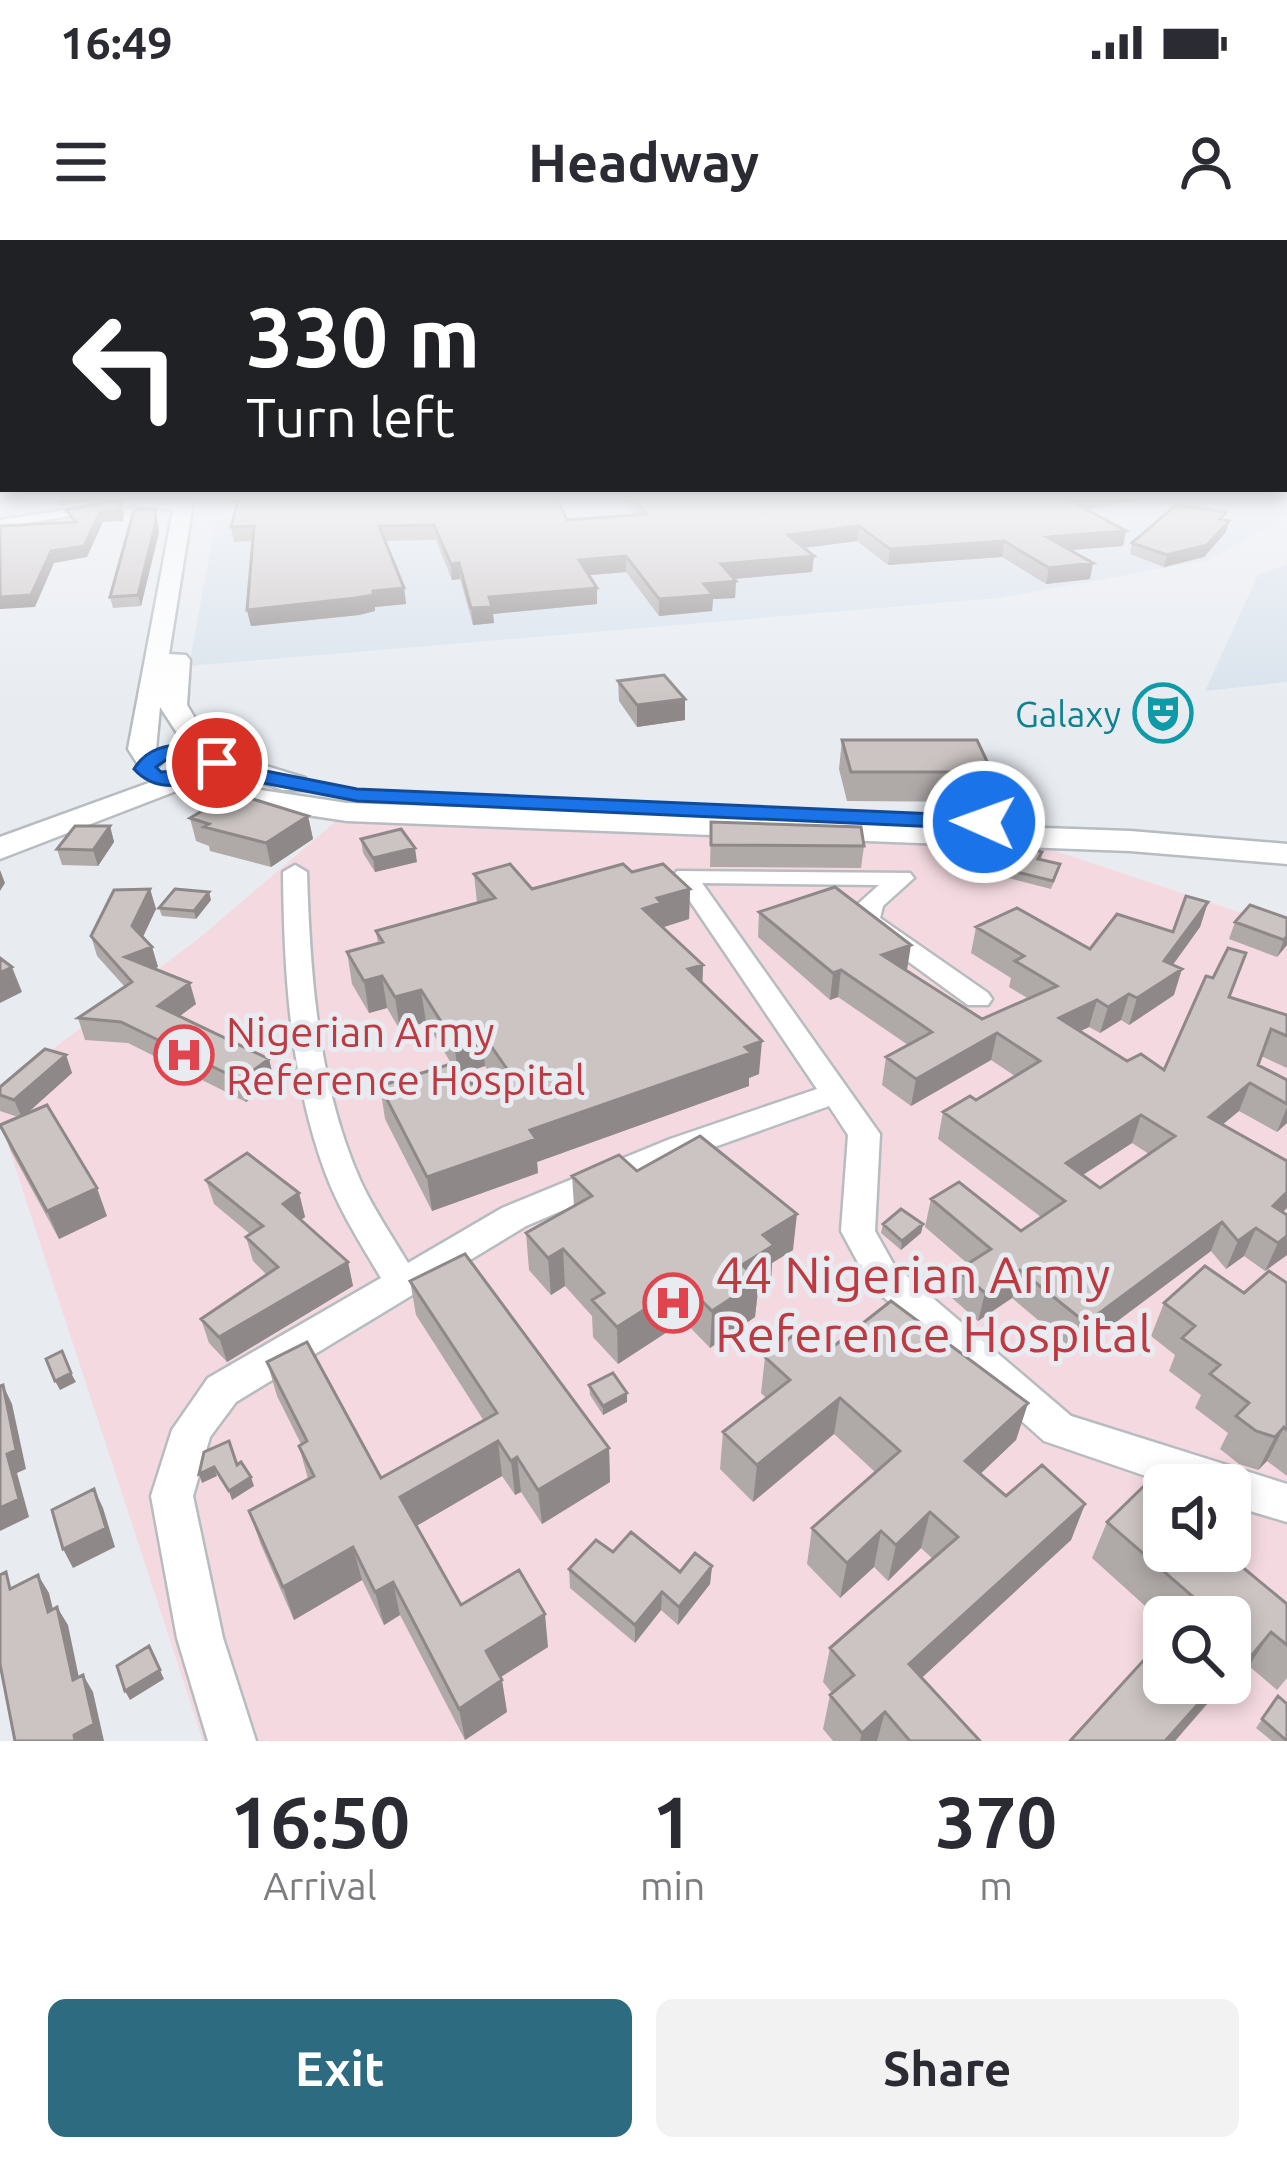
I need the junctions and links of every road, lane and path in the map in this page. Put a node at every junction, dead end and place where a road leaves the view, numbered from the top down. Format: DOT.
graph roads {
  1 [pos="172,567"];
  2 [pos="180,567"];
  3 [pos="147,764"];
  4 [pos="196,766"];
  5 [pos="95,811"];
  6 [pos="1287,838"];
  7 [pos="0,849"];
  8 [pos="1287,854"];
  9 [pos="295,872"];
  10 [pos="978,999"];
  11 [pos="832,1094"];
  12 [pos="403,1286"];
  13 [pos="1165,1464"];
  14 [pos="1251,1492"];
  15 [pos="1287,1503"];
  16 [pos="232,1741"];
  1 -- 3 [label="street"];
  2 -- 4 [label="street"];
  3 -- 4 [label="street"];
  3 -- 5 [label="street"];
  4 -- 5 [label="street"];
  4 -- 6 [label="street"];
  4 -- 8 [label="street"];
  5 -- 7 [label="street"];
  9 -- 12 [label="street"];
  10 -- 11 [label="street"];
  11 -- 12 [label="street"];
  11 -- 13 [label="street"];
  12 -- 16 [label="street"];
  14 -- 15 [label="street"];
}
